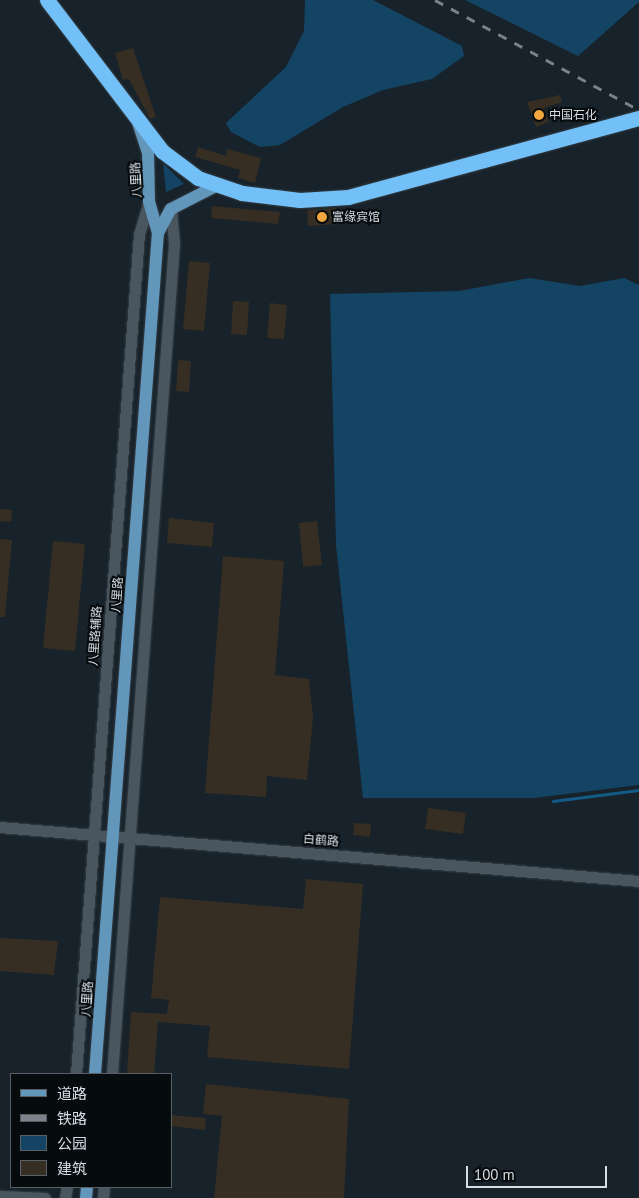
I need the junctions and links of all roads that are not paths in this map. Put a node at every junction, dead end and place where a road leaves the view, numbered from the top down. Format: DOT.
graph roads {
  1 [pos="47,0"];
  2 [pos="639,118"];
  3 [pos="138,122"];
  4 [pos="216,186"];
  5 [pos="149,202"];
  6 [pos="171,210"];
  7 [pos="158,233"];
  8 [pos="0,827"];
  9 [pos="94,835"];
  10 [pos="113,836"];
  11 [pos="130,838"];
  12 [pos="639,881"];
  13 [pos="76,1073"];
  14 [pos="95,1073"];
  15 [pos="112,1073"];
  16 [pos="0,1196"];
  17 [pos="45,1198"];
  1 -- 3 [label="highway"];
  2 -- 4 [label="highway"];
  3 -- 4 [label="highway"];
  3 -- 5 [label="main road, 八里路"];
  4 -- 6 [label="main road"];
  5 -- 7 [label="main road, 八里路"];
  5 -- 9 [label="street, 八里路辅路"];
  6 -- 7 [label="main road"];
  6 -- 11 [label="street"];
  7 -- 10 [label="main road, 八里路"];
  8 -- 9 [label="street, 白鹤路"];
  9 -- 10 [label="street, 白鹤路"];
  9 -- 13 [label="street, 八里路辅路"];
  10 -- 11 [label="street, 白鹤路"];
  10 -- 14 [label="main road, 八里路"];
  11 -- 12 [label="street, 白鹤路"];
  11 -- 15 [label="street"];
  16 -- 17 [label="street"];
}
